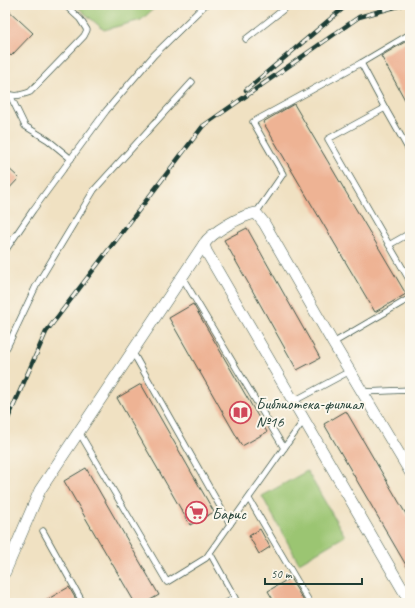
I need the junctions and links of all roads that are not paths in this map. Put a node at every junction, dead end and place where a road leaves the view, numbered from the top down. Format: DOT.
graph roads {
  1 [pos="65,5"];
  2 [pos="205,5"];
  3 [pos="289,5"];
  4 [pos="410,34"];
  5 [pos="246,39"];
  6 [pos="361,63"];
  7 [pos="192,82"];
  8 [pos="7,93"];
  9 [pos="385,108"];
  10 [pos="410,152"];
  11 [pos="71,159"];
  12 [pos="256,213"];
  13 [pos="410,233"];
  14 [pos="204,244"];
  15 [pos="389,245"];
  16 [pos="5,251"];
  17 [pos="182,277"];
  18 [pos="410,281"];
  19 [pos="410,298"];
  20 [pos="333,343"];
  21 [pos="5,345"];
  22 [pos="132,351"];
  23 [pos="350,371"];
  24 [pos="410,390"];
  25 [pos="362,392"];
  26 [pos="294,402"];
  27 [pos="304,420"];
  28 [pos="79,432"];
  29 [pos="284,448"];
  30 [pos="410,472"];
  31 [pos="248,499"];
  32 [pos="230,524"];
  33 [pos="43,531"];
  34 [pos="210,552"];
  35 [pos="5,572"];
  36 [pos="410,602"];
  37 [pos="83,603"];
  38 [pos="226,603"];
  39 [pos="310,603"];
  1 -- 8 [label="lane"];
  2 -- 11 [label="lane"];
  3 -- 5 [label="lane"];
  4 -- 6 [label="lane"];
  6 -- 9 [label="lane"];
  6 -- 12 [label="lane"];
  7 -- 21 [label="lane"];
  8 -- 11 [label="lane"];
  9 -- 10 [label="lane"];
  9 -- 15 [label="lane"];
  11 -- 16 [label="lane"];
  12 -- 14 [label="street"];
  12 -- 20 [label="street"];
  13 -- 15 [label="lane"];
  14 -- 17 [label="street"];
  14 -- 26 [label="street"];
  15 -- 18 [label="lane"];
  17 -- 22 [label="street"];
  17 -- 29 [label="lane"];
  19 -- 20 [label="lane"];
  20 -- 23 [label="street"];
  22 -- 28 [label="street"];
  22 -- 32 [label="lane"];
  23 -- 25 [label="street"];
  23 -- 26 [label="lane"];
  24 -- 25 [label="lane"];
  25 -- 30 [label="street"];
  26 -- 27 [label="street"];
  27 -- 29 [label="lane"];
  27 -- 36 [label="street"];
  28 -- 34 [label="lane"];
  28 -- 35 [label="street"];
  29 -- 31 [label="lane"];
  31 -- 32 [label="lane"];
  31 -- 39 [label="lane"];
  32 -- 34 [label="lane"];
  33 -- 37 [label="lane"];
  34 -- 38 [label="lane"];
}
